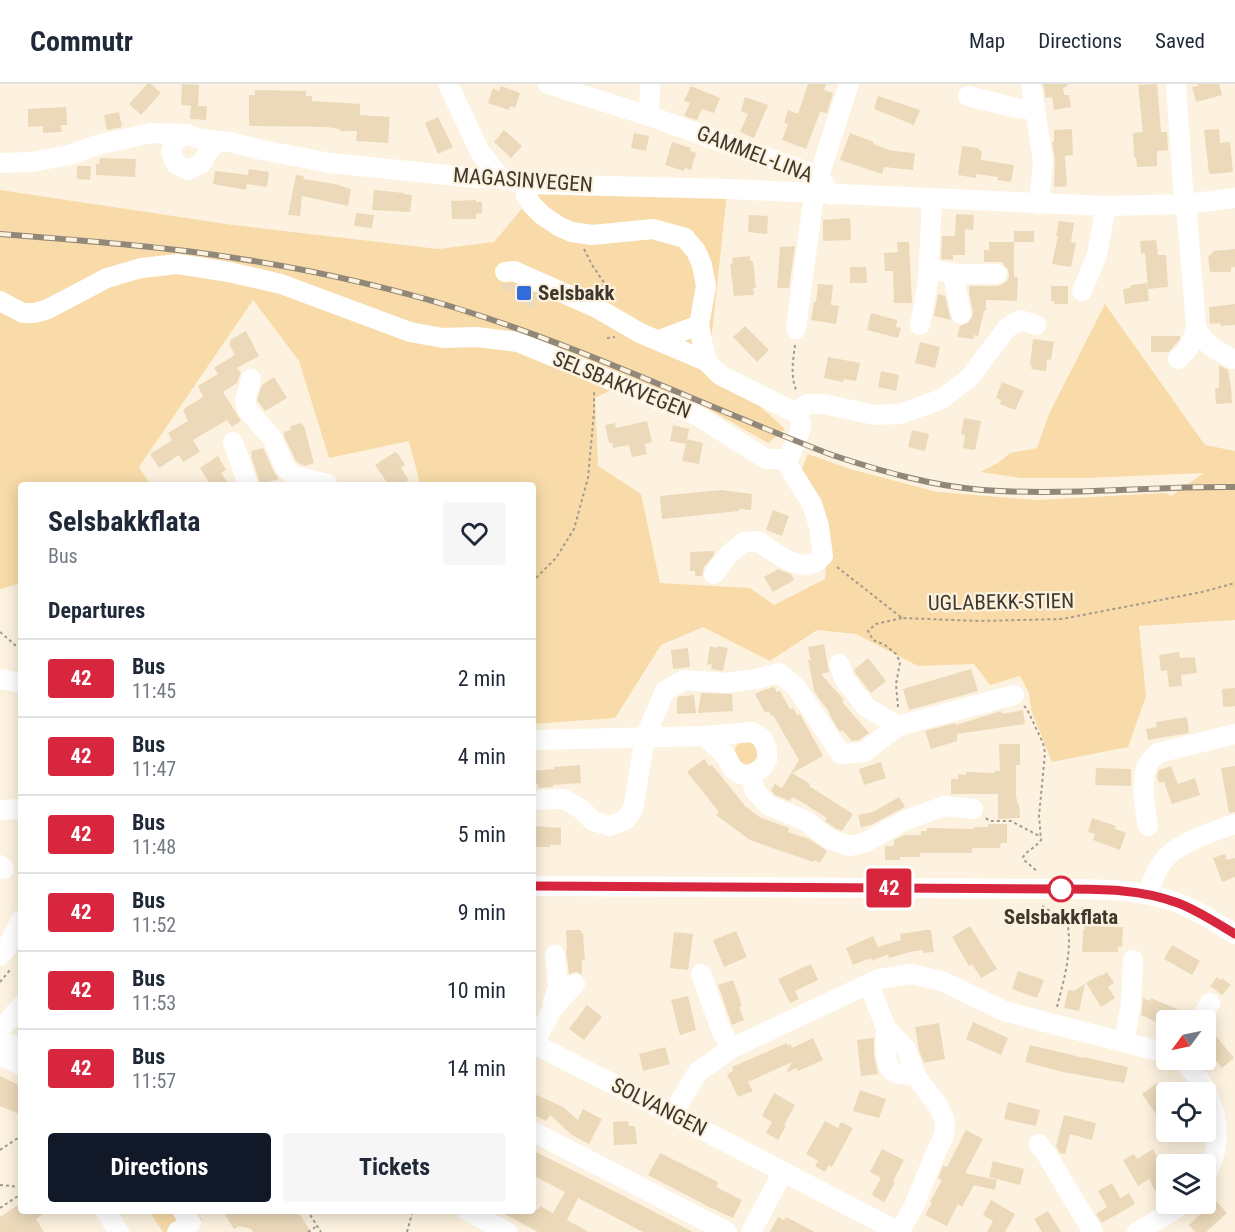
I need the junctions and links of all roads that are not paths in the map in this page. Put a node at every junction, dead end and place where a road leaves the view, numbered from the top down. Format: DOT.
graph roads {
  1 [pos="448,84"];
  2 [pos="548,84"];
  3 [pos="650,84"];
  4 [pos="849,84"];
  5 [pos="1031,84"];
  6 [pos="1176,84"];
  7 [pos="575,88"];
  8 [pos="968,96"];
  9 [pos="1035,110"];
  10 [pos="649,116"];
  11 [pos="187,134"];
  12 [pos="218,141"];
  13 [pos="0,162"];
  14 [pos="501,178"];
  15 [pos="526,184"];
  16 [pos="821,188"];
  17 [pos="1235,198"];
  18 [pos="932,199"];
  19 [pos="1039,204"];
  20 [pos="1186,204"];
  21 [pos="1106,206"];
  22 [pos="929,267"];
  23 [pos="504,272"];
  24 [pos="953,274"];
  25 [pos="997,274"];
  26 [pos="1082,291"];
  27 [pos="0,301"];
  28 [pos="961,314"];
  29 [pos="699,325"];
  30 [pos="920,325"];
  31 [pos="1036,325"];
  32 [pos="1196,326"];
  33 [pos="796,329"];
  34 [pos="659,340"];
  35 [pos="1178,359"];
  36 [pos="1232,359"];
  37 [pos="706,361"];
  38 [pos="250,379"];
  39 [pos="801,410"];
  40 [pos="233,442"];
  41 [pos="784,459"];
  42 [pos="247,482"];
  43 [pos="319,482"];
  44 [pos="714,574"];
  45 [pos="839,664"];
  46 [pos="0,679"];
  47 [pos="18,683"];
  48 [pos="1014,694"];
  49 [pos="898,726"];
  50 [pos="1235,734"];
  51 [pos="705,736"];
  52 [pos="645,738"];
  53 [pos="536,740"];
  54 [pos="751,775"];
  55 [pos="536,800"];
  56 [pos="18,809"];
  57 [pos="973,809"];
  58 [pos="0,810"];
  59 [pos="1235,824"];
  60 [pos="1148,826"];
  61 [pos="536,886"];
  62 [pos="1147,894"];
  63 [pos="18,925"];
  64 [pos="1235,934"];
  65 [pos="2,950"];
  66 [pos="555,955"];
  67 [pos="1133,960"];
  68 [pos="701,974"];
  69 [pos="575,984"];
  70 [pos="869,984"];
  71 [pos="553,1008"];
  72 [pos="18,1009"];
  73 [pos="0,1030"];
  74 [pos="536,1038"];
  75 [pos="0,1040"];
  76 [pos="1124,1042"];
  77 [pos="536,1045"];
  78 [pos="18,1048"];
  79 [pos="732,1048"];
  80 [pos="1156,1050"];
  81 [pos="0,1053"];
  82 [pos="18,1064"];
  83 [pos="1190,1070"];
  84 [pos="672,1114"];
  85 [pos="536,1133"];
  86 [pos="1039,1144"];
  87 [pos="1214,1154"];
  88 [pos="783,1172"];
  89 [pos="108,1214"];
  90 [pos="185,1214"];
  91 [pos="473,1214"];
  92 [pos="1168,1214"];
  93 [pos="119,1232"];
  94 [pos="177,1232"];
  95 [pos="507,1232"];
  96 [pos="727,1232"];
  97 [pos="751,1232"];
  98 [pos="899,1232"];
  99 [pos="1093,1232"];
  100 [pos="1137,1232"];
  1 -- 14 [label="street"];
  2 -- 7 [label="street, GAMMEL-LINA"];
  3 -- 10 [label="street"];
  4 -- 16 [label="street"];
  5 -- 9 [label="street"];
  6 -- 20 [label="street"];
  7 -- 10 [label="street, GAMMEL-LINA"];
  8 -- 9 [label="street"];
  9 -- 19 [label="street"];
  10 -- 16 [label="street, GAMMEL-LINA"];
  11 -- 12 [label="street, MAGASINVEGEN"];
  11 -- 12 [label="street"];
  11 -- 13 [label="street, MAGASINVEGEN"];
  12 -- 14 [label="street, MAGASINVEGEN"];
  14 -- 15 [label="street, MAGASINVEGEN"];
  15 -- 16 [label="street, MAGASINVEGEN"];
  15 -- 29 [label="street"];
  16 -- 18 [label="street, GAMMEL-LINA"];
  16 -- 33 [label="street, GAMMEL-LINA"];
  17 -- 20 [label="street, GAMMEL-LINA"];
  18 -- 19 [label="street, GAMMEL-LINA"];
  18 -- 22 [label="street"];
  19 -- 21 [label="street, GAMMEL-LINA"];
  20 -- 21 [label="street, GAMMEL-LINA"];
  20 -- 32 [label="street"];
  21 -- 26 [label="street"];
  22 -- 24 [label="street"];
  22 -- 30 [label="street"];
  23 -- 34 [label="street"];
  24 -- 25 [label="street"];
  24 -- 28 [label="street"];
  27 -- 41 [label="street, SELSBAKKVEGEN"];
  29 -- 34 [label="street"];
  29 -- 37 [label="street"];
  31 -- 39 [label="street"];
  32 -- 35 [label="street"];
  32 -- 36 [label="street"];
  34 -- 37 [label="street"];
  37 -- 39 [label="street"];
  38 -- 43 [label="street"];
  39 -- 41 [label="street"];
  40 -- 42 [label="street"];
  41 -- 44 [label="street"];
  45 -- 49 [label="street"];
  46 -- 47 [label="street"];
  48 -- 49 [label="street"];
  49 -- 52 [label="street"];
  50 -- 60 [label="street"];
  51 -- 52 [label="street"];
  51 -- 54 [label="street"];
  51 -- 54 [label="street"];
  52 -- 53 [label="street"];
  52 -- 55 [label="street"];
  54 -- 57 [label="street"];
  56 -- 58 [label="street"];
  59 -- 62 [label="street"];
  61 -- 62 [label="street"];
  62 -- 64 [label="street"];
  63 -- 65 [label="street"];
  66 -- 71 [label="street, SOLVANGEN"];
  67 -- 76 [label="street"];
  68 -- 79 [label="street"];
  69 -- 71 [label="street, SOLVANGEN"];
  70 -- 76 [label="street"];
  70 -- 79 [label="street"];
  70 -- 98 [label="street, SOLVANGEN"];
  71 -- 74 [label="street, SOLVANGEN"];
  72 -- 73 [label="street"];
  75 -- 78 [label="street"];
  76 -- 80 [label="street"];
  77 -- 84 [label="street, SOLVANGEN"];
  79 -- 84 [label="street"];
  81 -- 82 [label="street"];
  83 -- 87 [label="street"];
  84 -- 88 [label="street, SOLVANGEN"];
  85 -- 96 [label="street"];
  86 -- 99 [label="street"];
  88 -- 97 [label="street"];
  88 -- 98 [label="street, SOLVANGEN"];
  89 -- 93 [label="street"];
  90 -- 94 [label="street"];
  91 -- 95 [label="street"];
  92 -- 100 [label="street"];
}
